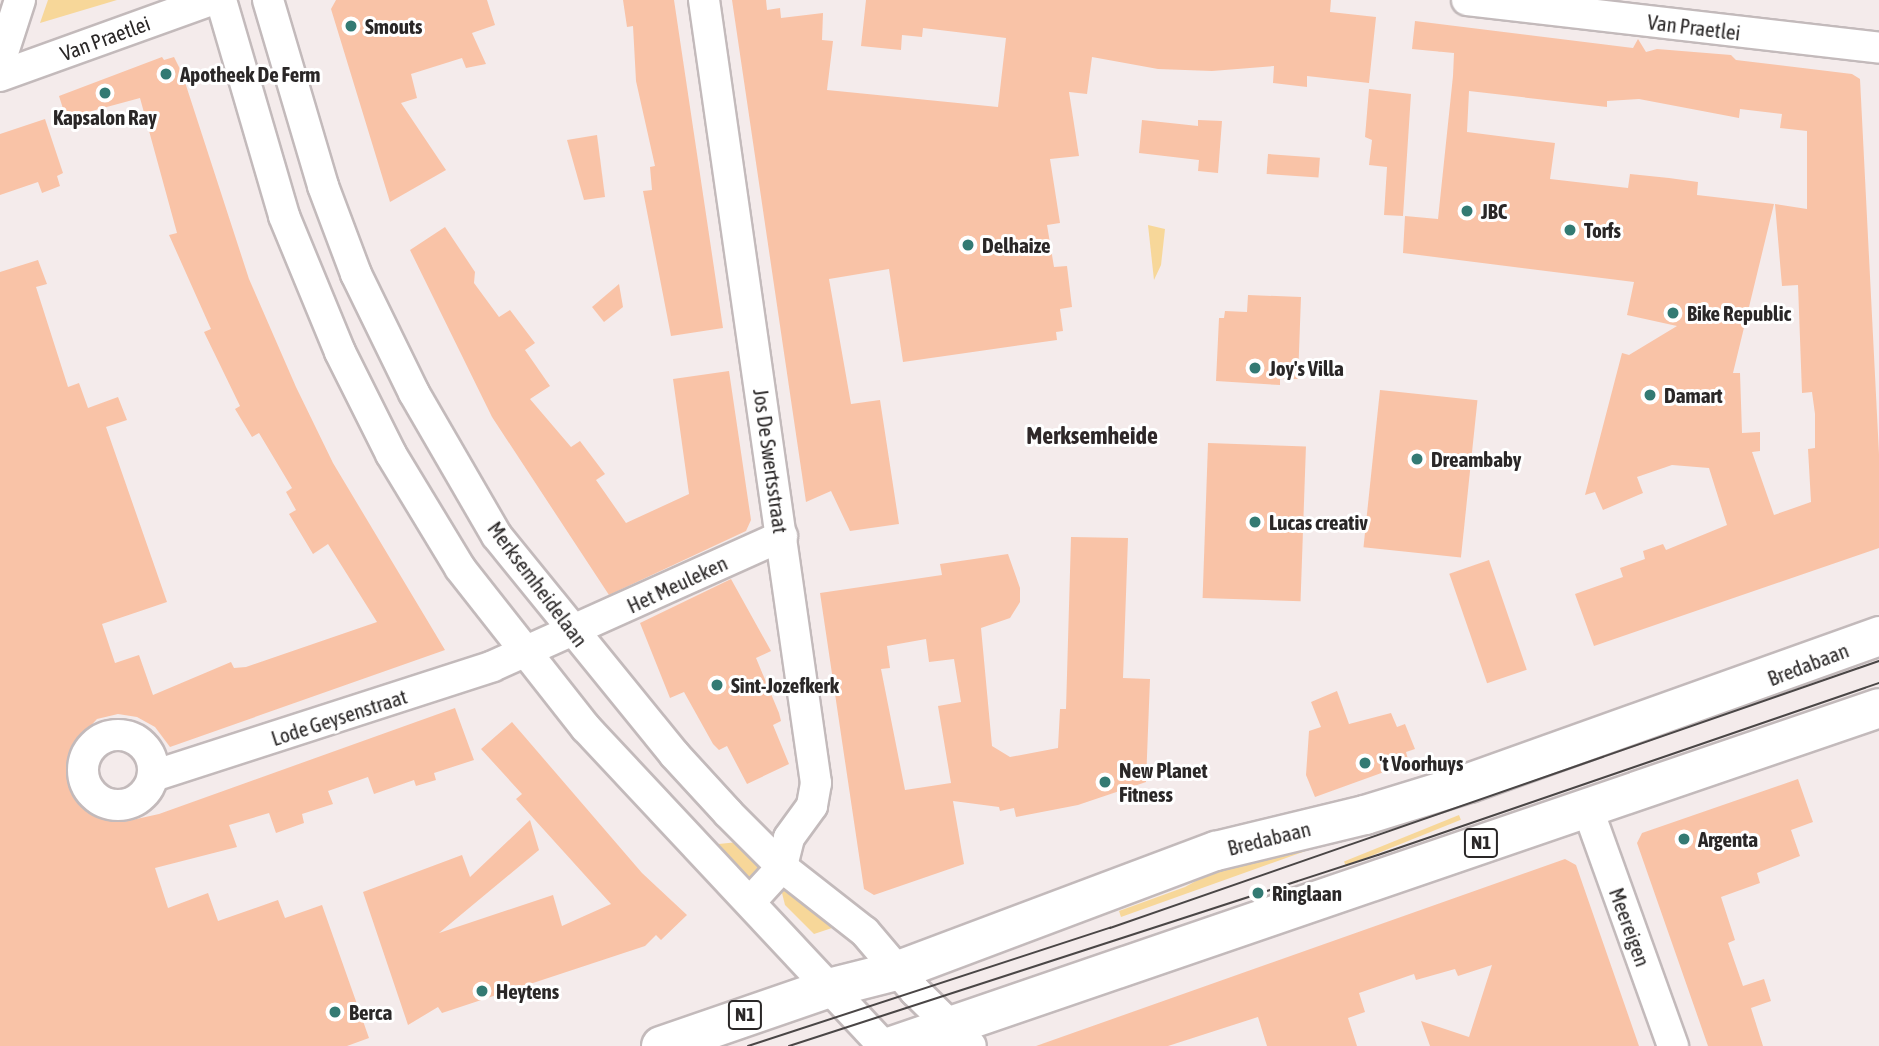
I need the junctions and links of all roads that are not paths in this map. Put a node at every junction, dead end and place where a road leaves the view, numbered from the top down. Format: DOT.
graph roads {
  1 [pos="20,0"];
  2 [pos="211,0"];
  3 [pos="221,0"];
  4 [pos="268,0"];
  5 [pos="704,0"];
  6 [pos="1467,0"];
  7 [pos="1879,48"];
  8 [pos="0,62"];
  9 [pos="0,76"];
  10 [pos="782,536"];
  11 [pos="573,632"];
  12 [pos="1879,636"];
  13 [pos="523,652"];
  14 [pos="1879,708"];
  15 [pos="153,776"];
  16 [pos="1587,807"];
  17 [pos="782,867"];
  18 [pos="750,902"];
  19 [pos="896,971"];
  20 [pos="829,988"];
  21 [pos="961,1036"];
  22 [pos="662,1046"];
  23 [pos="884,1046"];
  24 [pos="892,1046"];
  25 [pos="1673,1046"];
  1 -- 8 [label="street"];
  2 -- 9 [label="street, Van Praetlei"];
  3 -- 13 [label="street"];
  4 -- 11 [label="street, Merksemheidelaan"];
  5 -- 10 [label="street, Jos De Swertsstraat"];
  6 -- 7 [label="street, Van Praetlei"];
  10 -- 11 [label="street, Het Meuleken"];
  10 -- 17 [label="street, Jos De Swertsstraat"];
  11 -- 13 [label="street, Het Meuleken"];
  11 -- 17 [label="street, Merksemheidelaan"];
  12 -- 19 [label="main road, Bredabaan / N1"];
  13 -- 15 [label="street, Lode Geysenstraat"];
  13 -- 18 [label="street"];
  14 -- 16 [label="main road, N1"];
  16 -- 21 [label="main road, N1"];
  16 -- 25 [label="street, Meereigen"];
  17 -- 18 [label="street, Jos De Swertsstraat"];
  17 -- 19 [label="street, Merksemheidelaan"];
  18 -- 20 [label="street"];
  19 -- 20 [label="main road, Bredabaan / N1"];
  19 -- 21 [label="street, Merksemheidelaan"];
  20 -- 22 [label="main road, Bredabaan / N1"];
  20 -- 23 [label="street"];
  21 -- 24 [label="main road, N1"];
}
